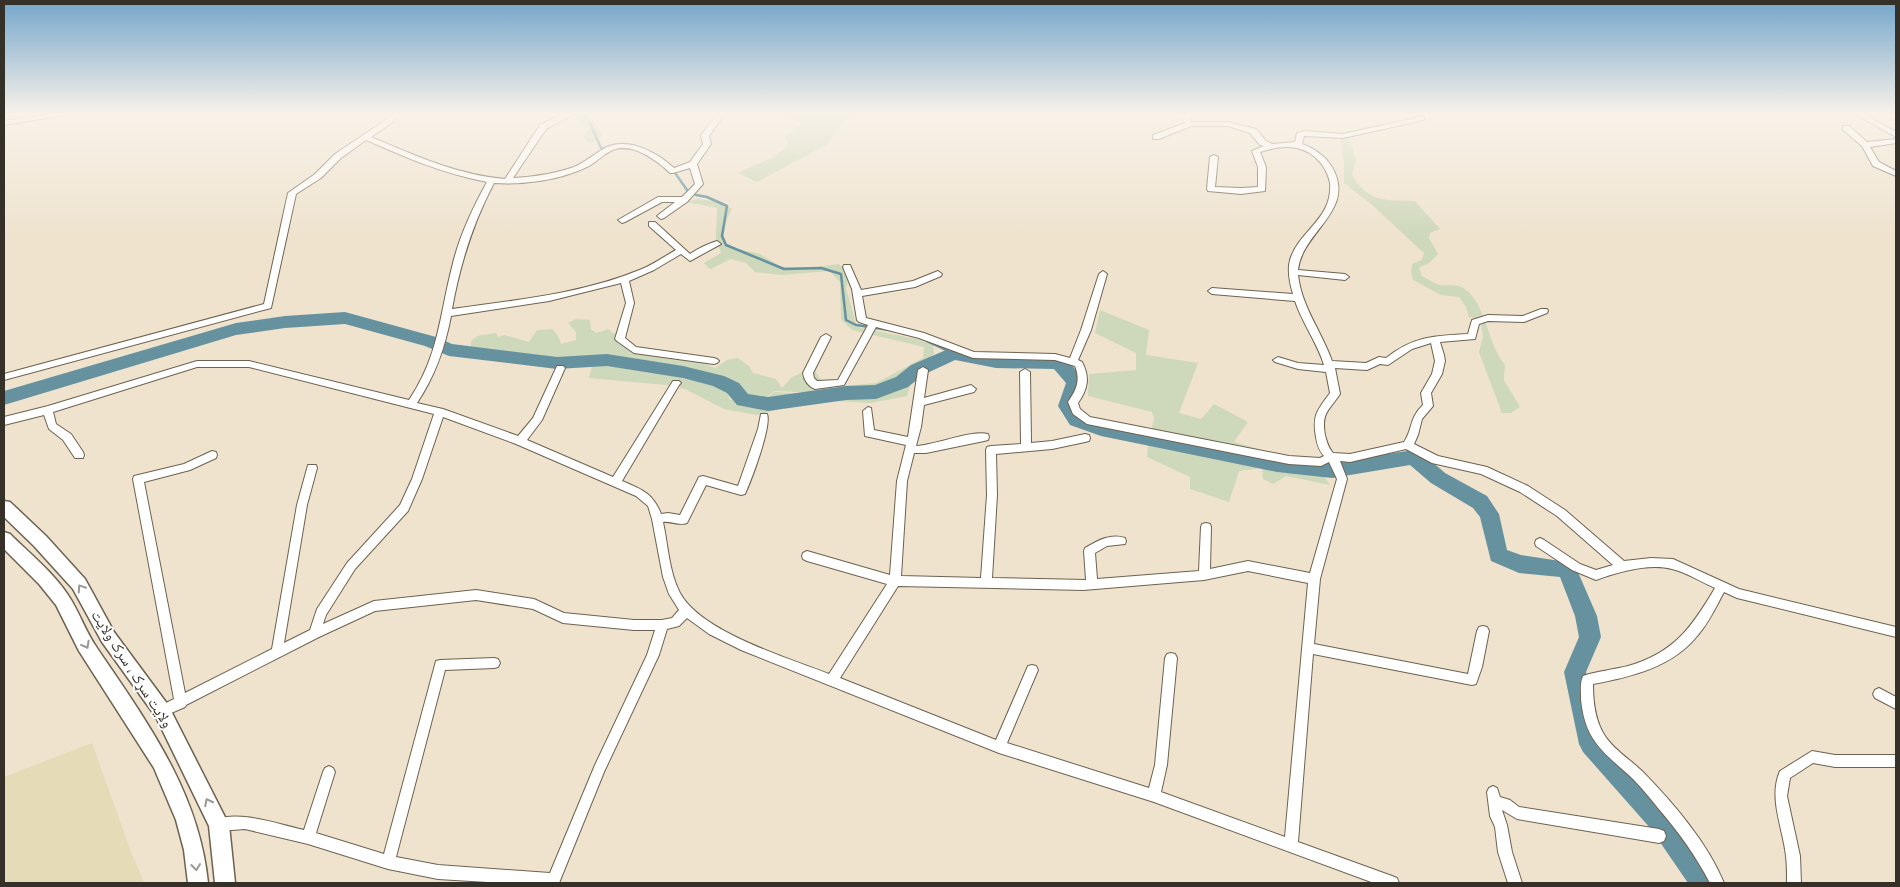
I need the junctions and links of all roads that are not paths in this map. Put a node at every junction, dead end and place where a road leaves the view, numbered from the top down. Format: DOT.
graph roads {
  1 [pos="340,154"];
  2 [pos="405,154"];
  3 [pos="525,154"];
  4 [pos="601,154"];
  5 [pos="644,154"];
  6 [pos="700,154"];
  7 [pos="1257,154"];
  8 [pos="1316,154"];
  9 [pos="1870,154"];
  10 [pos="1214,157"];
  11 [pos="693,164"];
  12 [pos="1896,174"];
  13 [pos="491,180"];
  14 [pos="507,181"];
  15 [pos="684,200"];
  16 [pos="661,216"];
  17 [pos="622,220"];
  18 [pos="652,224"];
  19 [pos="717,244"];
  20 [pos="680,251"];
  21 [pos="847,266"];
  22 [pos="1292,272"];
  23 [pos="938,274"];
  24 [pos="1103,274"];
  25 [pos="1345,277"];
  26 [pos="624,279"];
  27 [pos="1212,291"];
  28 [pos="857,294"];
  29 [pos="1299,298"];
  30 [pos="1544,311"];
  31 [pos="448,313"];
  32 [pos="873,323"];
  33 [pos="826,337"];
  34 [pos="1434,340"];
  35 [pos="714,360"];
  36 [pos="1278,360"];
  37 [pos="1073,361"];
  38 [pos="1330,366"];
  39 [pos="560,368"];
  40 [pos="922,370"];
  41 [pos="1025,372"];
  42 [pos="4,376"];
  43 [pos="676,383"];
  44 [pos="971,388"];
  45 [pos="412,403"];
  46 [pos="919,403"];
  47 [pos="48,410"];
  48 [pos="868,411"];
  49 [pos="440,412"];
  50 [pos="764,416"];
  51 [pos="4,421"];
  52 [pos="984,437"];
  53 [pos="1085,438"];
  54 [pos="520,441"];
  55 [pos="1407,445"];
  56 [pos="911,446"];
  57 [pos="1026,447"];
  58 [pos="79,455"];
  59 [pos="212,455"];
  60 [pos="1333,460"];
  61 [pos="312,468"];
  62 [pos="615,482"];
  63 [pos="4,507"];
  64 [pos="658,520"];
  65 [pos="1206,527"];
  66 [pos="4,539"];
  67 [pos="1120,541"];
  68 [pos="1540,543"];
  69 [pos="807,556"];
  70 [pos="1622,566"];
  71 [pos="1204,575"];
  72 [pos="1314,579"];
  73 [pos="895,582"];
  74 [pos="986,582"];
  75 [pos="1092,584"];
  76 [pos="1722,586"];
  77 [pos="686,611"];
  78 [pos="662,625"];
  79 [pos="1483,631"];
  80 [pos="1896,632"];
  81 [pos="315,633"];
  82 [pos="1310,648"];
  83 [pos="278,652"];
  84 [pos="1171,658"];
  85 [pos="494,663"];
  86 [pos="1032,670"];
  87 [pos="831,681"];
  88 [pos="1879,694"];
  89 [pos="181,703"];
  90 [pos="1896,703"];
  91 [pos="162,711"];
  92 [pos="999,747"];
  93 [pos="1896,762"];
  94 [pos="329,772"];
  95 [pos="1154,796"];
  96 [pos="219,825"];
  97 [pos="1659,836"];
  98 [pos="308,837"];
  99 [pos="1291,844"];
  100 [pos="388,862"];
  101 [pos="198,883"];
  102 [pos="224,883"];
  103 [pos="1392,883"];
  104 [pos="1515,883"];
  105 [pos="1717,883"];
  106 [pos="1794,883"];
  1 -- 42 [label="street"];
  2 -- 13 [label="street"];
  3 -- 14 [label="street"];
  4 -- 14 [label="street"];
  5 -- 11 [label="street"];
  6 -- 11 [label="street"];
  7 -- 10 [label="street"];
  8 -- 22 [label="street"];
  9 -- 12 [label="street"];
  11 -- 15 [label="street"];
  13 -- 14 [label="street"];
  13 -- 31 [label="street"];
  15 -- 16 [label="street"];
  15 -- 17 [label="street"];
  18 -- 20 [label="street"];
  19 -- 20 [label="street"];
  20 -- 26 [label="street"];
  21 -- 28 [label="street"];
  22 -- 25 [label="street"];
  22 -- 29 [label="street"];
  23 -- 28 [label="street"];
  24 -- 37 [label="street"];
  26 -- 31 [label="street"];
  26 -- 35 [label="street"];
  27 -- 29 [label="street"];
  28 -- 32 [label="street"];
  29 -- 38 [label="street"];
  30 -- 34 [label="street"];
  31 -- 45 [label="street"];
  32 -- 33 [label="street"];
  32 -- 37 [label="street"];
  34 -- 38 [label="street"];
  34 -- 55 [label="street"];
  36 -- 38 [label="street"];
  37 -- 60 [label="street"];
  38 -- 60 [label="street"];
  39 -- 54 [label="street"];
  40 -- 46 [label="street"];
  41 -- 57 [label="street"];
  43 -- 62 [label="street"];
  44 -- 46 [label="street"];
  45 -- 47 [label="street"];
  45 -- 49 [label="street"];
  46 -- 56 [label="street"];
  47 -- 51 [label="street"];
  47 -- 58 [label="street"];
  48 -- 56 [label="street"];
  49 -- 54 [label="street"];
  49 -- 81 [label="street"];
  50 -- 64 [label="street"];
  52 -- 56 [label="street"];
  53 -- 57 [label="street"];
  54 -- 62 [label="street"];
  55 -- 60 [label="street"];
  55 -- 70 [label="street"];
  56 -- 73 [label="street"];
  57 -- 74 [label="street"];
  59 -- 89 [label="street"];
  60 -- 72 [label="street"];
  61 -- 83 [label="street"];
  62 -- 64 [label="street"];
  91 -- 63 [label="main road, ولایت سړک ، سرک ولایت, one-way"];
  64 -- 77 [label="street"];
  65 -- 71 [label="street"];
  66 -- 101 [label="main road, ولایت سړک ، سرک ولایت, one-way"];
  67 -- 75 [label="street"];
  68 -- 70 [label="street"];
  69 -- 73 [label="street"];
  70 -- 76 [label="street"];
  71 -- 72 [label="street"];
  71 -- 75 [label="street"];
  72 -- 82 [label="street"];
  73 -- 74 [label="street"];
  73 -- 87 [label="street"];
  74 -- 75 [label="street"];
  76 -- 80 [label="street"];
  76 -- 105 [label="street"];
  77 -- 78 [label="street"];
  77 -- 87 [label="street"];
  78 -- 81 [label="street"];
  78 -- 100 [label="street"];
  79 -- 82 [label="street"];
  81 -- 83 [label="street"];
  82 -- 99 [label="street"];
  83 -- 89 [label="street"];
  84 -- 95 [label="street"];
  85 -- 100 [label="street"];
  86 -- 92 [label="street"];
  87 -- 92 [label="street"];
  88 -- 90 [label="street"];
  89 -- 91 [label="street"];
  96 -- 91 [label="main road, ولایت سړک ، سرک ولایت, one-way"];
  92 -- 95 [label="street"];
  93 -- 106 [label="street"];
  94 -- 98 [label="street"];
  95 -- 99 [label="street"];
  96 -- 98 [label="street"];
  96 -- 102 [label="main road, ولایت سړک ، سرک ولایت"];
  97 -- 104 [label="street"];
  98 -- 100 [label="street"];
  99 -- 103 [label="street"];
}
